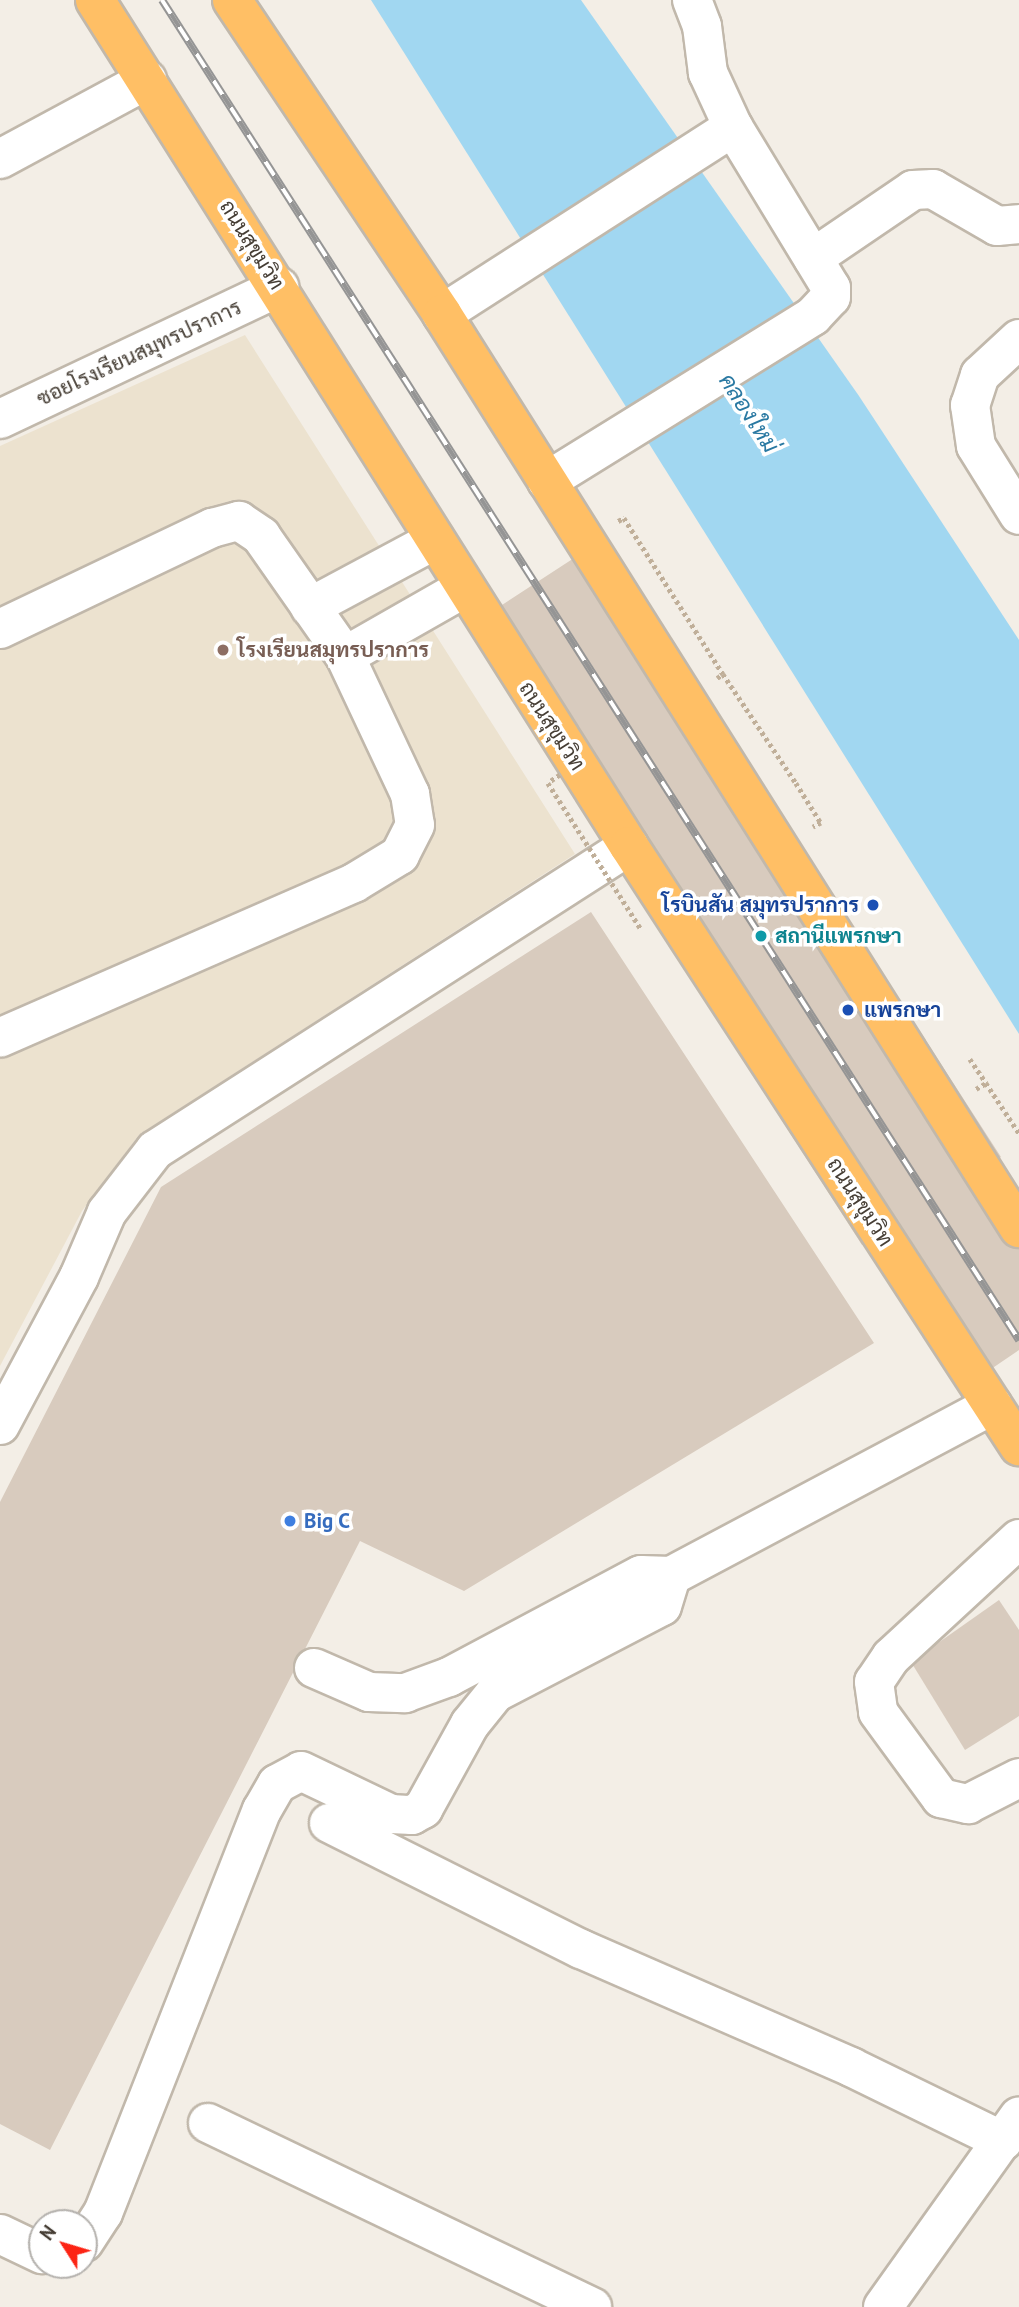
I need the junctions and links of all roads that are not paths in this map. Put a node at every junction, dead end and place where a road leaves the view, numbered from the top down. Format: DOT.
graph roads {
  1 [pos="95,0"];
  2 [pos="232,0"];
  3 [pos="692,0"];
  4 [pos="147,80"];
  5 [pos="718,136"];
  6 [pos="0,159"];
  7 [pos="1019,224"];
  8 [pos="813,258"];
  9 [pos="279,287"];
  10 [pos="442,314"];
  11 [pos="1018,341"];
  12 [pos="0,419"];
  13 [pos="547,481"];
  14 [pos="1019,515"];
  15 [pos="435,540"];
  16 [pos="464,588"];
  17 [pos="310,607"];
  18 [pos="0,629"];
  19 [pos="345,656"];
  20 [pos="629,846"];
  21 [pos="0,1038"];
  22 [pos="1019,1228"];
  23 [pos="992,1405"];
  24 [pos="0,1425"];
  25 [pos="1019,1446"];
  26 [pos="1019,1539"];
  27 [pos="671,1576"];
  28 [pos="314,1668"];
  29 [pos="1019,1778"];
  30 [pos="329,1824"];
  31 [pos="208,2123"];
  32 [pos="1011,2128"];
  33 [pos="98,2221"];
  34 [pos="0,2234"];
  35 [pos="28,2248"];
  36 [pos="592,2307"];
  37 [pos="883,2307"];
  1 -- 4 [label="highway, ถนนสุขุมวิท"];
  2 -- 10 [label="highway"];
  3 -- 5 [label="street"];
  4 -- 6 [label="street"];
  4 -- 9 [label="highway, ถนนสุขุมวิท"];
  5 -- 8 [label="street"];
  5 -- 10 [label="street"];
  7 -- 8 [label="street"];
  8 -- 13 [label="street"];
  9 -- 12 [label="street, ซอยโรงเรียนสมุทรปราการ"];
  9 -- 15 [label="highway, ถนนสุขุมวิท"];
  10 -- 13 [label="highway"];
  11 -- 14 [label="street"];
  13 -- 22 [label="highway"];
  15 -- 16 [label="highway, ถนนสุขุมวิท"];
  15 -- 17 [label="street"];
  16 -- 19 [label="street"];
  16 -- 20 [label="highway, ถนนสุขุมวิท"];
  17 -- 18 [label="street"];
  17 -- 19 [label="street"];
  19 -- 21 [label="street"];
  20 -- 23 [label="highway, ถนนสุขุมวิท"];
  20 -- 24 [label="street"];
  23 -- 25 [label="highway, ถนนสุขุมวิท"];
  23 -- 27 [label="street"];
  26 -- 29 [label="street"];
  27 -- 28 [label="street"];
  27 -- 33 [label="street"];
  30 -- 32 [label="street"];
  31 -- 36 [label="street"];
  32 -- 37 [label="street"];
  34 -- 35 [label="street"];
}
